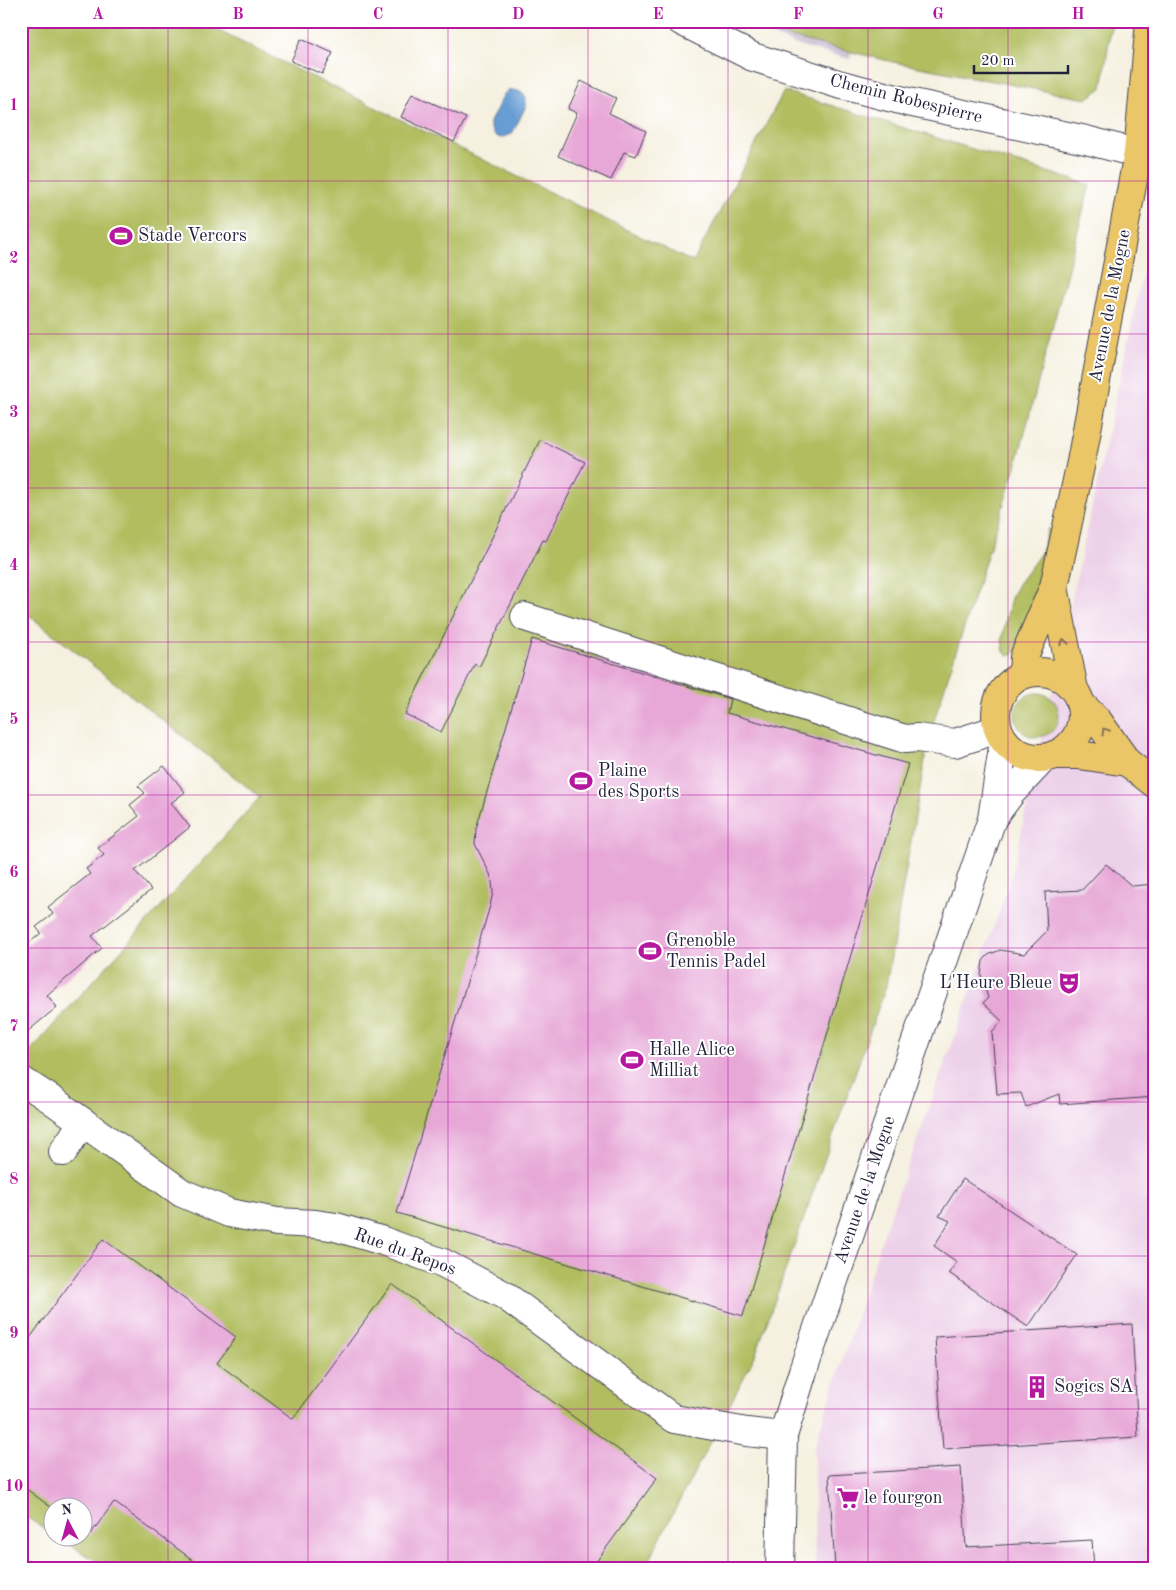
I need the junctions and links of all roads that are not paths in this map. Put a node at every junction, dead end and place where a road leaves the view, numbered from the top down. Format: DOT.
graph roads {
  1 [pos="681,21"];
  2 [pos="1150,21"];
  3 [pos="1147,155"];
  4 [pos="1054,587"];
  5 [pos="525,617"];
  6 [pos="1023,674"];
  7 [pos="1077,696"];
  8 [pos="1001,735"];
  9 [pos="1049,756"];
  10 [pos="1127,762"];
  11 [pos="1155,784"];
  12 [pos="992,819"];
  13 [pos="21,1080"];
  14 [pos="83,1122"];
  15 [pos="63,1152"];
  16 [pos="783,1436"];
  17 [pos="780,1569"];
  1 -- 3 [label="street, Chemin Robespierre"];
  2 -- 3 [label="main road, Avenue de la Mogne"];
  3 -- 4 [label="main road, Avenue de la Mogne"];
  4 -- 6 [label="main road, Avenue de la Mogne"];
  7 -- 4 [label="main road, Avenue de la Mogne, one-way"];
  5 -- 8 [label="street"];
  6 -- 7 [label="main road"];
  6 -- 8 [label="main road"];
  7 -- 9 [label="main road"];
  10 -- 7 [label="main road, one-way"];
  8 -- 9 [label="main road"];
  8 -- 12 [label="street, Avenue de la Mogne"];
  9 -- 10 [label="main road"];
  9 -- 12 [label="street, Avenue de la Mogne"];
  10 -- 11 [label="main road"];
  12 -- 16 [label="street, Avenue de la Mogne"];
  13 -- 14 [label="street, Rue du Repos"];
  14 -- 15 [label="street"];
  14 -- 16 [label="street, Rue du Repos"];
  16 -- 17 [label="street, Avenue de la Mogne"];
}
